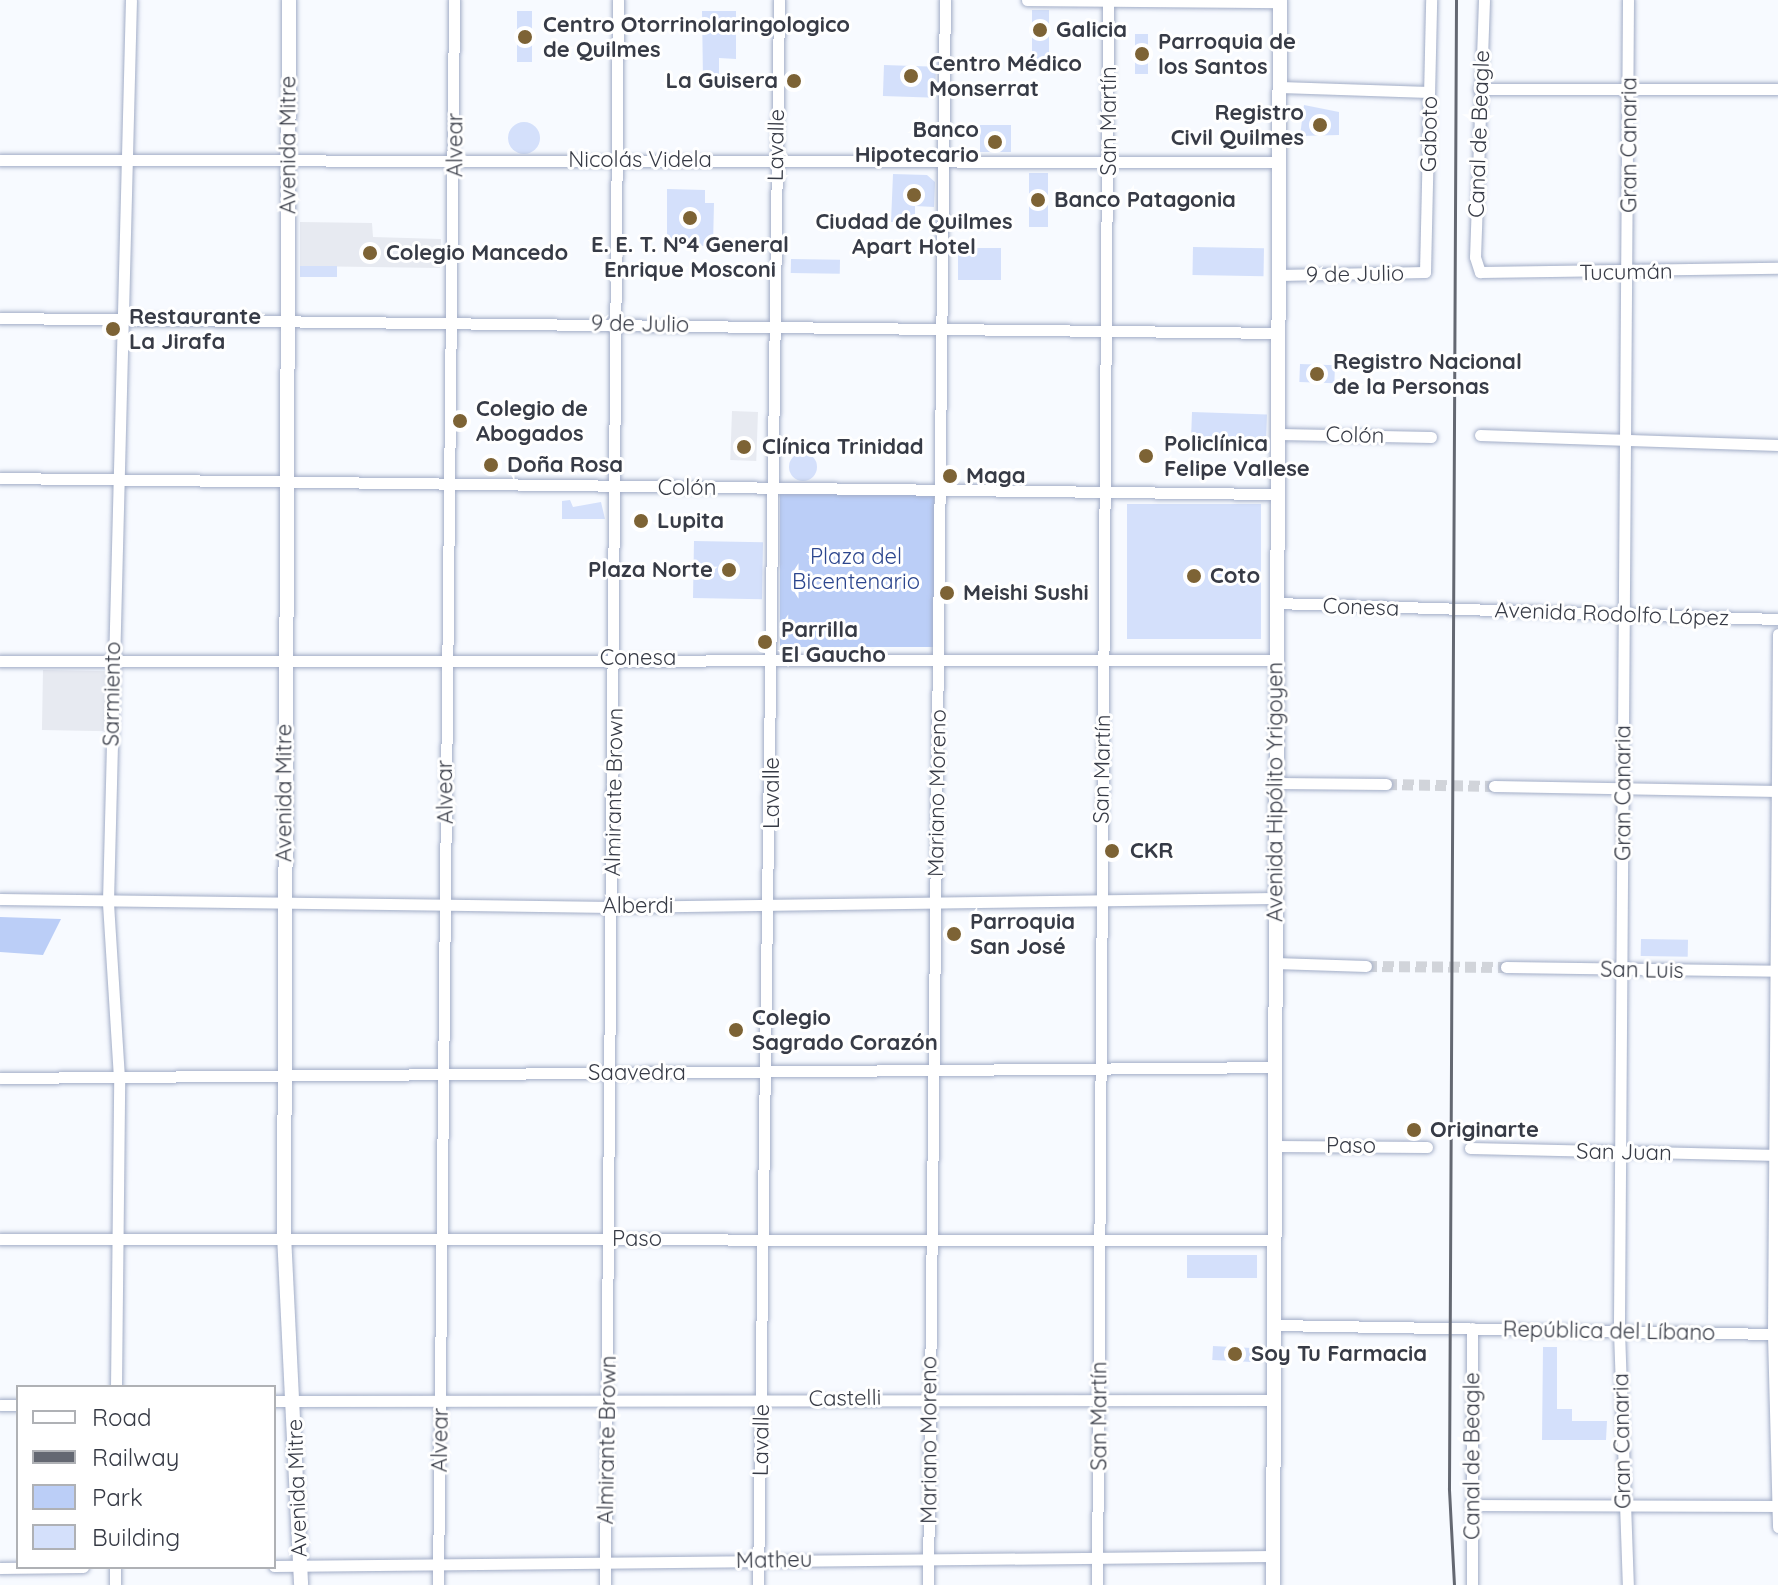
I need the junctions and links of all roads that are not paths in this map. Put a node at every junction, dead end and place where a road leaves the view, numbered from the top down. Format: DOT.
graph roads {
  1 [pos="131,0"];
  2 [pos="289,0"];
  3 [pos="454,0"];
  4 [pos="618,0"];
  5 [pos="779,0"];
  6 [pos="945,0"];
  7 [pos="1027,0"];
  8 [pos="1431,0"];
  9 [pos="1484,0"];
  10 [pos="1628,0"];
  11 [pos="1108,1"];
  12 [pos="1280,1"];
  13 [pos="1280,87"];
  14 [pos="1630,88"];
  15 [pos="1479,89"];
  16 [pos="1778,89"];
  17 [pos="1429,92"];
  18 [pos="128,159"];
  19 [pos="0,160"];
  20 [pos="288,160"];
  21 [pos="456,160"];
  22 [pos="616,160"];
  23 [pos="776,161"];
  24 [pos="944,161"];
  25 [pos="1280,162"];
  26 [pos="1109,163"];
  27 [pos="1427,267"];
  28 [pos="1477,268"];
  29 [pos="1778,268"];
  30 [pos="1627,273"];
  31 [pos="1279,275"];
  32 [pos="0,318"];
  33 [pos="123,320"];
  34 [pos="288,320"];
  35 [pos="452,322"];
  36 [pos="617,324"];
  37 [pos="774,326"];
  38 [pos="941,328"];
  39 [pos="1107,330"];
  40 [pos="1279,333"];
  41 [pos="1279,434"];
  42 [pos="1480,435"];
  43 [pos="1431,437"];
  44 [pos="1626,438"];
  45 [pos="1778,445"];
  46 [pos="0,478"];
  47 [pos="117,480"];
  48 [pos="286,484"];
  49 [pos="448,486"];
  50 [pos="613,487"];
  51 [pos="940,488"];
  52 [pos="773,489"];
  53 [pos="1106,490"];
  54 [pos="1278,494"];
  55 [pos="1276,603"];
  56 [pos="1447,610"];
  57 [pos="1624,615"];
  58 [pos="1778,619"];
  59 [pos="1778,634"];
  60 [pos="616,658"];
  61 [pos="773,658"];
  62 [pos="940,659"];
  63 [pos="444,660"];
  64 [pos="1104,660"];
  65 [pos="1275,660"];
  66 [pos="0,661"];
  67 [pos="284,661"];
  68 [pos="113,663"];
  69 [pos="1276,783"];
  70 [pos="1386,784"];
  71 [pos="1494,786"];
  72 [pos="1623,788"];
  73 [pos="1778,791"];
  74 [pos="1275,898"];
  75 [pos="0,899"];
  76 [pos="108,901"];
  77 [pos="1099,901"];
  78 [pos="935,902"];
  79 [pos="283,906"];
  80 [pos="771,906"];
  81 [pos="447,907"];
  82 [pos="612,907"];
  83 [pos="1275,963"];
  84 [pos="1366,966"];
  85 [pos="1506,967"];
  86 [pos="1625,970"];
  87 [pos="1777,971"];
  88 [pos="1274,1067"];
  89 [pos="934,1069"];
  90 [pos="1099,1069"];
  91 [pos="767,1072"];
  92 [pos="610,1073"];
  93 [pos="445,1074"];
  94 [pos="283,1075"];
  95 [pos="0,1078"];
  96 [pos="119,1078"];
  97 [pos="1274,1146"];
  98 [pos="1427,1147"];
  99 [pos="1470,1148"];
  100 [pos="1620,1152"];
  101 [pos="1776,1155"];
  102 [pos="284,1235"];
  103 [pos="442,1238"];
  104 [pos="765,1238"];
  105 [pos="930,1238"];
  106 [pos="0,1239"];
  107 [pos="117,1239"];
  108 [pos="610,1239"];
  109 [pos="1098,1240"];
  110 [pos="1274,1240"];
  111 [pos="1274,1325"];
  112 [pos="1472,1328"];
  113 [pos="1619,1331"];
  114 [pos="1775,1334"];
  115 [pos="116,1385"];
  116 [pos="929,1396"];
  117 [pos="1099,1397"];
  118 [pos="608,1399"];
  119 [pos="440,1400"];
  120 [pos="762,1400"];
  121 [pos="1273,1400"];
  122 [pos="276,1401"];
  123 [pos="294,1401"];
  124 [pos="1622,1503"];
  125 [pos="1471,1505"];
  126 [pos="1778,1506"];
  127 [pos="1778,1527"];
  128 [pos="1273,1556"];
  129 [pos="929,1558"];
  130 [pos="1098,1559"];
  131 [pos="605,1560"];
  132 [pos="759,1561"];
  133 [pos="438,1563"];
  134 [pos="276,1566"];
  135 [pos="300,1566"];
  136 [pos="301,1585"];
  137 [pos="438,1585"];
  138 [pos="605,1585"];
  139 [pos="758,1585"];
  140 [pos="928,1585"];
  141 [pos="1097,1585"];
  142 [pos="1273,1585"];
  143 [pos="1472,1585"];
  144 [pos="1628,1585"];
  1 -- 18 [label="street, Sarmiento"];
  2 -- 20 [label="main road, Avenida Mitre"];
  3 -- 21 [label="street, Alvear"];
  4 -- 22 [label="street, Almirante Brown"];
  5 -- 23 [label="street, Lavalle"];
  6 -- 24 [label="street, Mariano Moreno"];
  7 -- 11 [label="street"];
  8 -- 17 [label="street, Gaboto"];
  9 -- 15 [label="street, Canal de Beagle"];
  10 -- 14 [label="street, Gran Canaria"];
  11 -- 12 [label="street"];
  11 -- 26 [label="street, San Martín"];
  12 -- 13 [label="main road, Avenida Hipólito Yrigoyen"];
  13 -- 17 [label="street"];
  13 -- 25 [label="main road, Avenida Hipólito Yrigoyen"];
  14 -- 15 [label="street"];
  14 -- 16 [label="street"];
  14 -- 30 [label="street, Gran Canaria"];
  15 -- 28 [label="street, Canal de Beagle"];
  17 -- 27 [label="street, Gaboto"];
  18 -- 19 [label="street, Nicolás Videla"];
  18 -- 20 [label="street, Nicolás Videla"];
  18 -- 33 [label="street, Sarmiento"];
  20 -- 21 [label="street, Nicolás Videla"];
  20 -- 34 [label="main road, Avenida Mitre"];
  21 -- 22 [label="street, Nicolás Videla"];
  21 -- 35 [label="street, Alvear"];
  22 -- 23 [label="street, Nicolás Videla"];
  22 -- 36 [label="street, Almirante Brown"];
  23 -- 24 [label="street, Nicolás Videla"];
  23 -- 37 [label="street, Lavalle"];
  24 -- 26 [label="street, Nicolás Videla"];
  24 -- 38 [label="street, Mariano Moreno"];
  25 -- 26 [label="street, Nicolás Videla"];
  25 -- 31 [label="main road, Avenida Hipólito Yrigoyen"];
  26 -- 39 [label="street, San Martín"];
  27 -- 31 [label="street, 9 de Julio"];
  28 -- 30 [label="street, Tucumán"];
  29 -- 30 [label="street, Tucumán"];
  30 -- 44 [label="street, Gran Canaria"];
  31 -- 40 [label="main road, Avenida Hipólito Yrigoyen"];
  32 -- 33 [label="street, 9 de Julio"];
  33 -- 34 [label="street, 9 de Julio"];
  33 -- 47 [label="street, Sarmiento"];
  34 -- 35 [label="street, 9 de Julio"];
  34 -- 48 [label="main road, Avenida Mitre"];
  35 -- 36 [label="street, 9 de Julio"];
  35 -- 49 [label="street, Alvear"];
  36 -- 37 [label="street, 9 de Julio"];
  36 -- 50 [label="street, Almirante Brown"];
  37 -- 38 [label="street, 9 de Julio"];
  37 -- 52 [label="street, Lavalle"];
  38 -- 39 [label="street, 9 de Julio"];
  38 -- 51 [label="street, Mariano Moreno"];
  39 -- 40 [label="street, 9 de Julio"];
  39 -- 53 [label="street, San Martín"];
  40 -- 41 [label="main road, Avenida Hipólito Yrigoyen"];
  41 -- 43 [label="street, Colón"];
  41 -- 54 [label="main road, Avenida Hipólito Yrigoyen"];
  42 -- 44 [label="street"];
  44 -- 45 [label="street"];
  44 -- 57 [label="street, Gran Canaria"];
  46 -- 47 [label="street, Colón"];
  47 -- 48 [label="street, Colón"];
  47 -- 68 [label="street, Sarmiento"];
  48 -- 49 [label="street, Colón"];
  48 -- 67 [label="main road, Avenida Mitre"];
  49 -- 50 [label="street, Colón"];
  49 -- 63 [label="street, Alvear"];
  50 -- 52 [label="street, Colón"];
  50 -- 60 [label="street, Almirante Brown"];
  51 -- 52 [label="street, Colón"];
  51 -- 53 [label="street, Colón"];
  51 -- 62 [label="street, Mariano Moreno"];
  52 -- 61 [label="street, Lavalle"];
  53 -- 54 [label="street, Colón"];
  53 -- 64 [label="street, San Martín"];
  54 -- 55 [label="main road, Avenida Hipólito Yrigoyen"];
  55 -- 56 [label="street, Conesa"];
  55 -- 65 [label="main road, Avenida Hipólito Yrigoyen"];
  56 -- 57 [label="street, Avenida Rodolfo López"];
  57 -- 58 [label="street, Avenida Rodolfo López"];
  57 -- 72 [label="street, Gran Canaria"];
  59 -- 73 [label="street"];
  60 -- 61 [label="street, Conesa"];
  60 -- 63 [label="street, Conesa"];
  60 -- 82 [label="street, Almirante Brown"];
  61 -- 62 [label="street, Conesa"];
  61 -- 80 [label="street, Lavalle"];
  62 -- 64 [label="street, Conesa"];
  62 -- 78 [label="street, Mariano Moreno"];
  63 -- 67 [label="street, Conesa"];
  63 -- 81 [label="street, Alvear"];
  64 -- 65 [label="street, Conesa"];
  64 -- 77 [label="street, San Martín"];
  65 -- 69 [label="main road, Avenida Hipólito Yrigoyen"];
  66 -- 68 [label="street, Conesa"];
  67 -- 68 [label="street, Conesa"];
  67 -- 79 [label="main road, Avenida Mitre"];
  68 -- 76 [label="street, Sarmiento"];
  69 -- 70 [label="street"];
  69 -- 74 [label="main road, Avenida Hipólito Yrigoyen"];
  71 -- 72 [label="street"];
  72 -- 73 [label="street"];
  72 -- 86 [label="street, Gran Canaria"];
  73 -- 87 [label="street"];
  74 -- 77 [label="street, Alberdi"];
  74 -- 83 [label="main road, Avenida Hipólito Yrigoyen"];
  75 -- 76 [label="street, Alberdi"];
  76 -- 79 [label="street, Alberdi"];
  76 -- 96 [label="street, Sarmiento"];
  77 -- 78 [label="street, Alberdi"];
  77 -- 90 [label="street, San Martín"];
  78 -- 80 [label="street, Alberdi"];
  78 -- 89 [label="street, Mariano Moreno"];
  79 -- 81 [label="street, Alberdi"];
  79 -- 94 [label="main road, Avenida Mitre"];
  80 -- 82 [label="street, Alberdi"];
  80 -- 91 [label="street, Lavalle"];
  81 -- 82 [label="street, Alberdi"];
  81 -- 93 [label="street, Alvear"];
  82 -- 92 [label="street, Almirante Brown"];
  83 -- 84 [label="street"];
  83 -- 88 [label="main road, Avenida Hipólito Yrigoyen"];
  85 -- 86 [label="street, San Luis"];
  86 -- 87 [label="street, San Luis"];
  86 -- 100 [label="street, Gran Canaria"];
  87 -- 101 [label="street"];
  88 -- 90 [label="street, Saavedra"];
  88 -- 97 [label="main road, Avenida Hipólito Yrigoyen"];
  89 -- 90 [label="street, Saavedra"];
  89 -- 91 [label="street, Saavedra"];
  89 -- 105 [label="street, Mariano Moreno"];
  90 -- 109 [label="street, San Martín"];
  91 -- 92 [label="street, Saavedra"];
  91 -- 104 [label="street, Lavalle"];
  92 -- 93 [label="street, Saavedra"];
  92 -- 108 [label="street, Almirante Brown"];
  93 -- 94 [label="street, Saavedra"];
  93 -- 103 [label="street, Alvear"];
  94 -- 96 [label="street, Saavedra"];
  94 -- 102 [label="main road, Avenida Mitre"];
  95 -- 96 [label="street, Saavedra"];
  96 -- 107 [label="street, Sarmiento"];
  97 -- 98 [label="street, Paso"];
  97 -- 110 [label="main road, Avenida Hipólito Yrigoyen"];
  99 -- 100 [label="street, San Juan"];
  100 -- 101 [label="street, San Juan"];
  100 -- 113 [label="street, Gran Canaria"];
  101 -- 114 [label="street"];
  102 -- 103 [label="street, Paso"];
  102 -- 107 [label="street, Paso"];
  102 -- 123 [label="main road, Avenida Mitre"];
  103 -- 108 [label="street, Paso"];
  103 -- 119 [label="street, Alvear"];
  104 -- 105 [label="street, Paso"];
  104 -- 108 [label="street, Paso"];
  104 -- 120 [label="street, Lavalle"];
  105 -- 109 [label="street, Paso"];
  105 -- 116 [label="street, Mariano Moreno"];
  106 -- 107 [label="street, Paso"];
  107 -- 115 [label="street, Sarmiento"];
  108 -- 118 [label="street, Almirante Brown"];
  109 -- 110 [label="street, Paso"];
  109 -- 117 [label="street, San Martín"];
  110 -- 111 [label="main road, Avenida Hipólito Yrigoyen"];
  111 -- 112 [label="street, República del Líbano"];
  111 -- 121 [label="main road, Avenida Hipólito Yrigoyen"];
  112 -- 113 [label="street, República del Líbano"];
  112 -- 125 [label="street, Canal de Beagle"];
  113 -- 114 [label="street, República del Líbano"];
  113 -- 124 [label="street, Gran Canaria"];
  114 -- 126 [label="street"];
  116 -- 117 [label="street, Castelli"];
  116 -- 120 [label="street, Castelli"];
  116 -- 129 [label="street, Mariano Moreno"];
  117 -- 121 [label="street, Castelli"];
  117 -- 130 [label="street, San Martín"];
  118 -- 119 [label="street, Castelli"];
  118 -- 120 [label="street, Castelli"];
  118 -- 131 [label="street, Almirante Brown"];
  119 -- 123 [label="street, Castelli"];
  119 -- 133 [label="street, Alvear"];
  120 -- 132 [label="street, Lavalle"];
  121 -- 128 [label="main road, Avenida Hipólito Yrigoyen"];
  122 -- 123 [label="street, Castelli"];
  123 -- 135 [label="main road, Avenida Mitre"];
  124 -- 125 [label="street"];
  124 -- 126 [label="street"];
  124 -- 144 [label="street, Gran Canaria"];
  125 -- 143 [label="street, Canal de Beagle"];
  126 -- 127 [label="street"];
  128 -- 130 [label="street, Matheu"];
  128 -- 142 [label="main road, Avenida Hipólito Yrigoyen"];
  129 -- 130 [label="street, Matheu"];
  129 -- 132 [label="street, Matheu"];
  129 -- 140 [label="street, Mariano Moreno"];
  130 -- 141 [label="street, San Martín"];
  131 -- 132 [label="street, Matheu"];
  131 -- 133 [label="street, Matheu"];
  131 -- 138 [label="street, Almirante Brown"];
  132 -- 139 [label="street, Lavalle"];
  133 -- 135 [label="street, Matheu"];
  133 -- 137 [label="street, Alvear"];
  134 -- 135 [label="street, Matheu"];
  135 -- 136 [label="main road, Avenida Mitre"];
}
